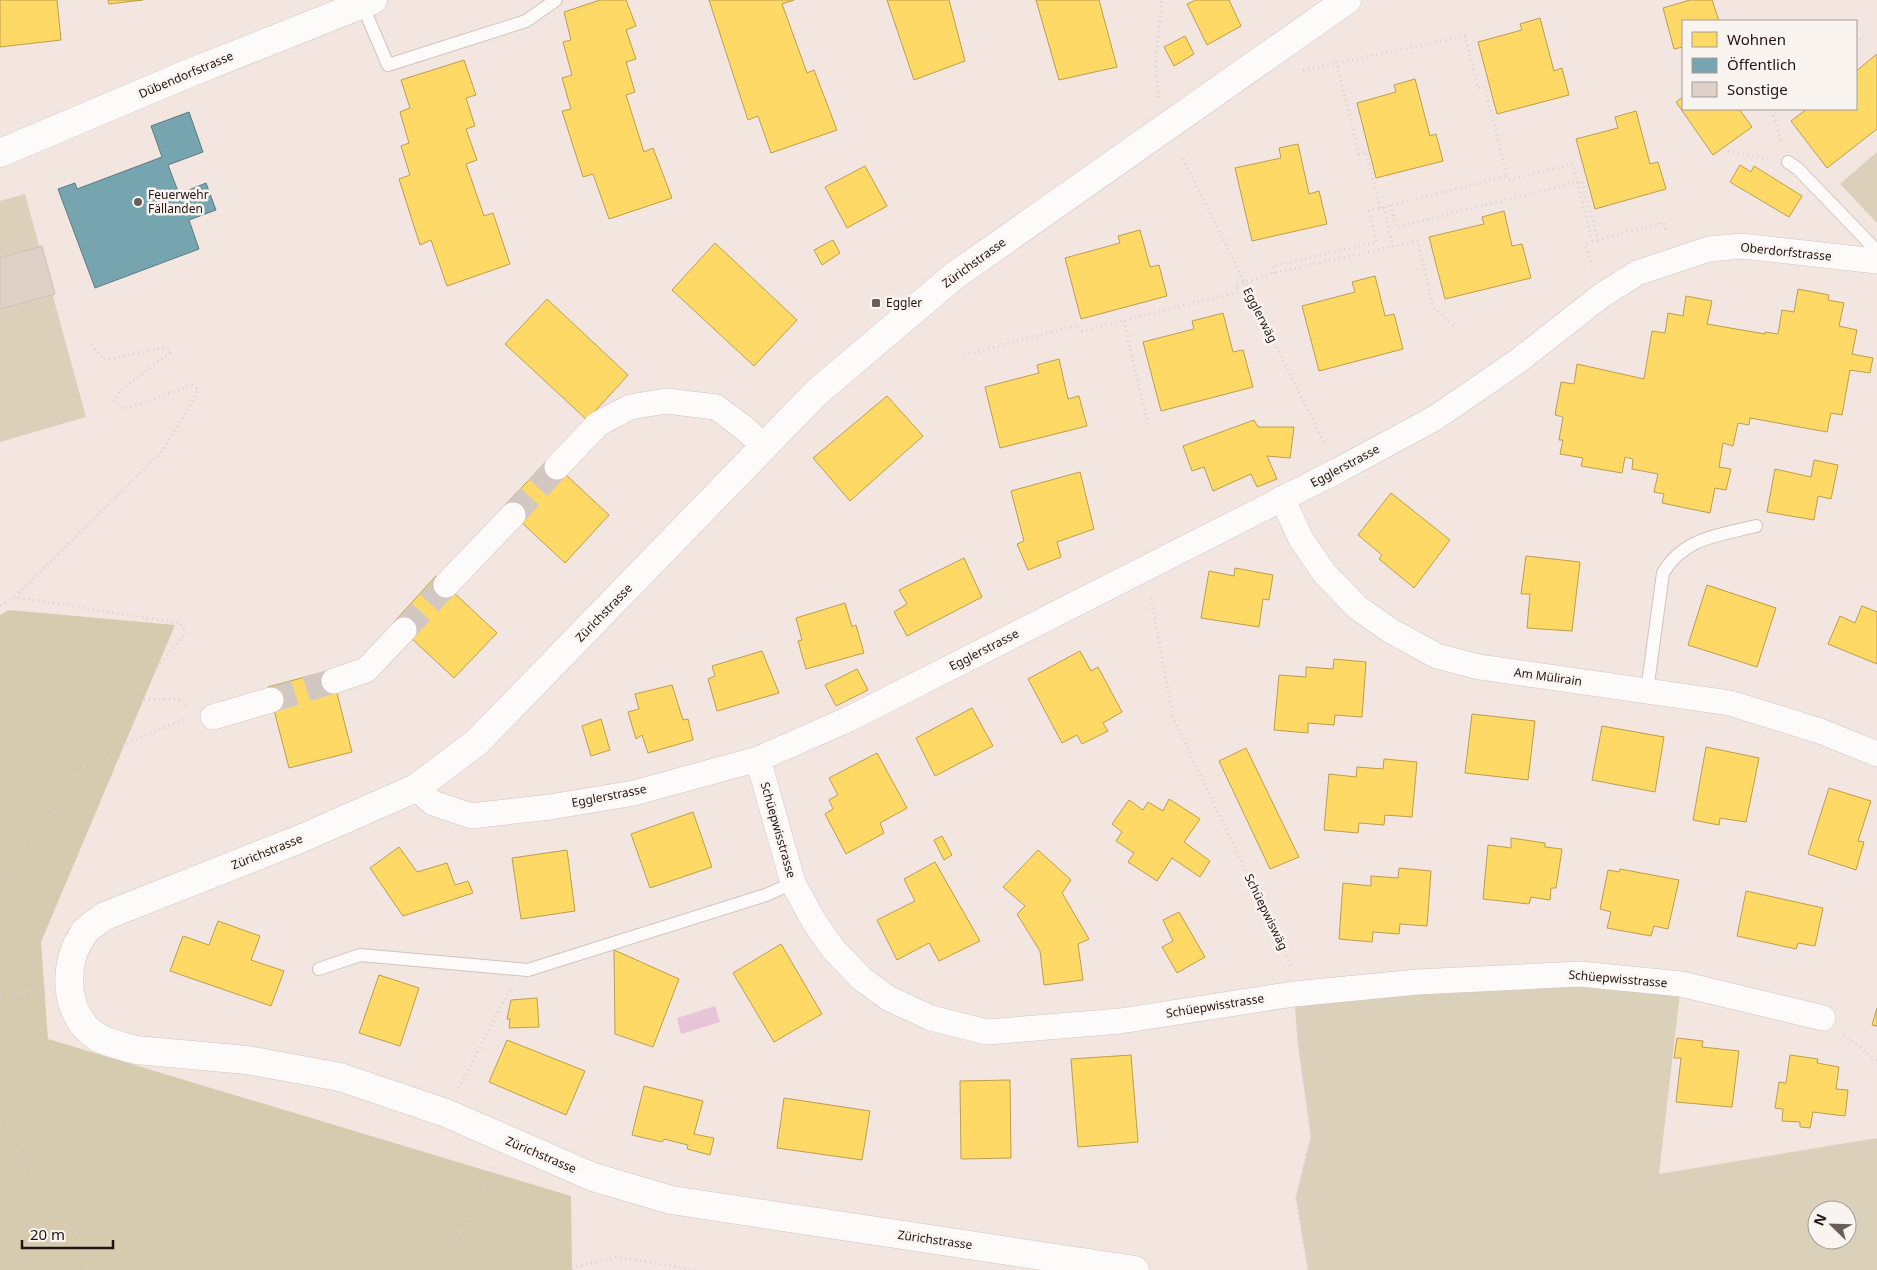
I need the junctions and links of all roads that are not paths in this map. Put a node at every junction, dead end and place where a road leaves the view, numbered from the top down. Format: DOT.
graph roads {
  1 [pos="556,0"];
  2 [pos="1347,0"];
  3 [pos="368,2"];
  4 [pos="0,153"];
  5 [pos="1788,162"];
  6 [pos="1877,251"];
  7 [pos="1877,261"];
  8 [pos="1518,361"];
  9 [pos="764,446"];
  10 [pos="557,467"];
  11 [pos="1282,498"];
  12 [pos="513,515"];
  13 [pos="1756,526"];
  14 [pos="446,586"];
  15 [pos="404,630"];
  16 [pos="334,680"];
  17 [pos="1647,691"];
  18 [pos="271,700"];
  19 [pos="213,717"];
  20 [pos="1877,754"];
  21 [pos="758,759"];
  22 [pos="416,788"];
  23 [pos="793,883"];
  24 [pos="319,969"];
  25 [pos="1822,1018"];
  26 [pos="1135,1270"];
  1 -- 3 [label="lane"];
  2 -- 9 [label="main road, Zürichstrasse"];
  3 -- 4 [label="main road, Dübendorfstrasse"];
  5 -- 6 [label="lane"];
  7 -- 8 [label="street, Oberdorfstrasse"];
  8 -- 11 [label="street, Egglerstrasse"];
  9 -- 10 [label="street"];
  9 -- 22 [label="main road, Zürichstrasse"];
  11 -- 17 [label="street, Am Mülirain"];
  11 -- 21 [label="street, Egglerstrasse"];
  12 -- 14 [label="street"];
  13 -- 17 [label="lane"];
  15 -- 16 [label="street"];
  17 -- 20 [label="street, Am Mülirain"];
  18 -- 19 [label="street"];
  21 -- 22 [label="street, Egglerstrasse"];
  21 -- 23 [label="street, Schüepwisstrasse"];
  22 -- 26 [label="main road, Zürichstrasse"];
  23 -- 24 [label="lane"];
  23 -- 25 [label="street, Schüepwisstrasse"];
}
